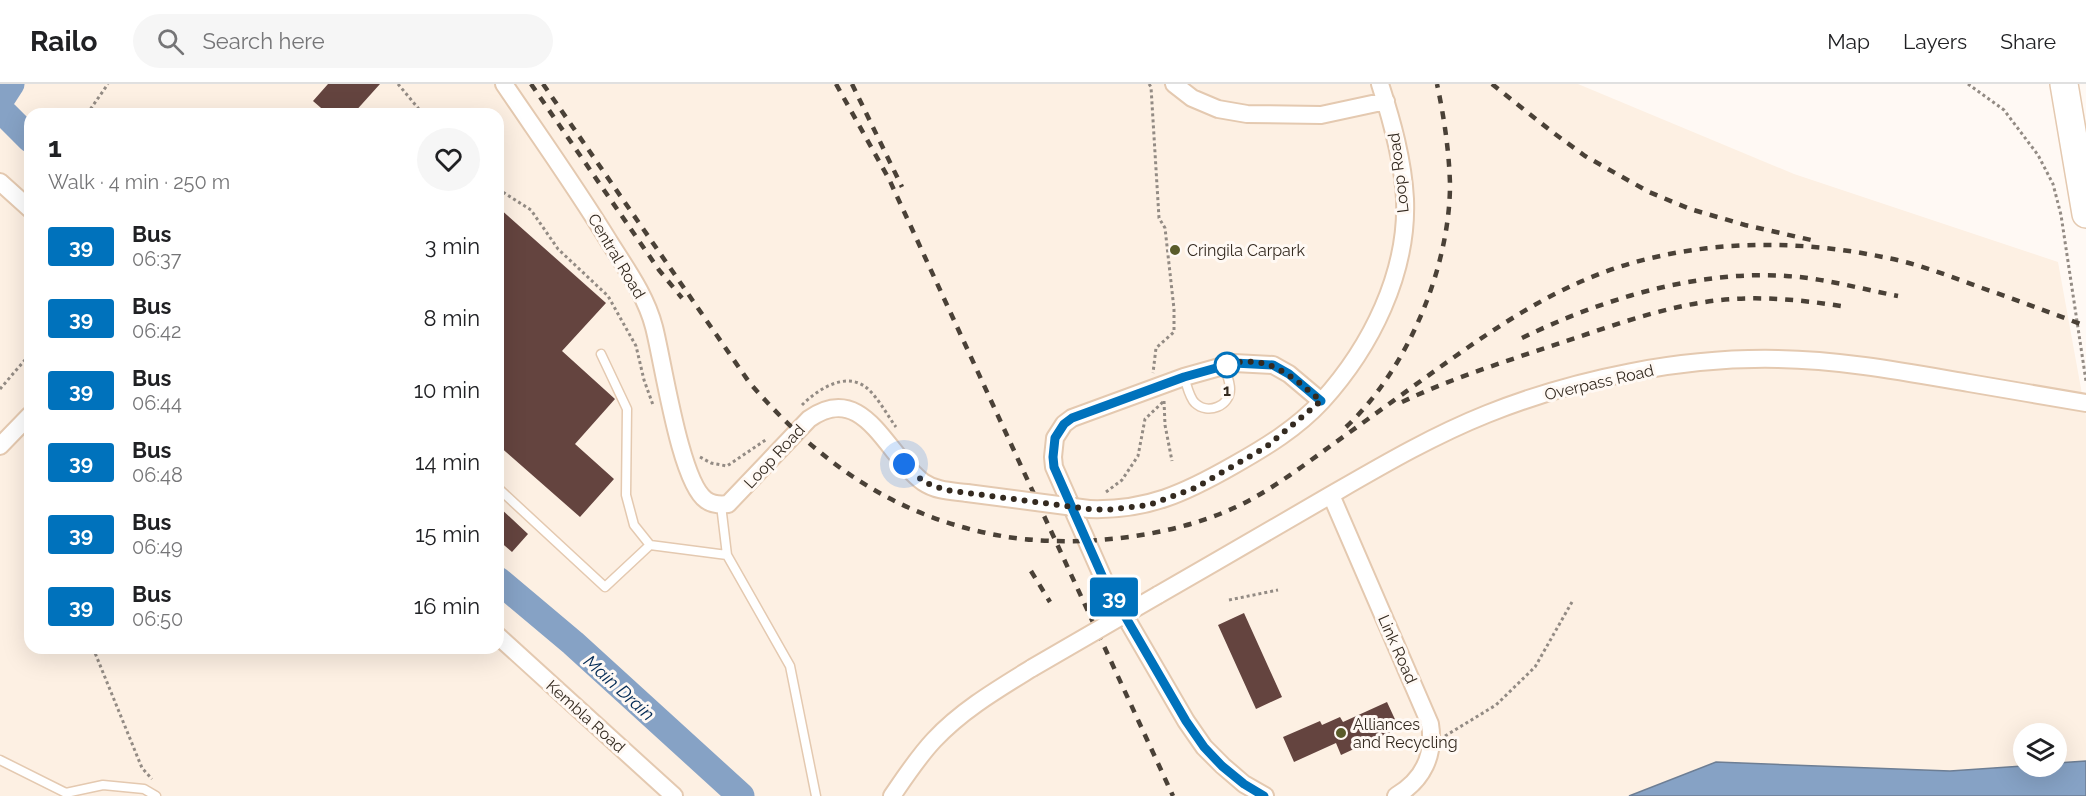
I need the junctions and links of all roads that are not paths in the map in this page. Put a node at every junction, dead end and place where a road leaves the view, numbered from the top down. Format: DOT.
graph roads {
  1 [pos="504,84"];
  2 [pos="1174,84"];
  3 [pos="1380,84"];
  4 [pos="2064,84"];
  5 [pos="1386,101"];
  6 [pos="0,182"];
  7 [pos="24,203"];
  8 [pos="2086,214"];
  9 [pos="601,354"];
  10 [pos="1224,365"];
  11 [pos="1184,377"];
  12 [pos="1321,401"];
  13 [pos="2080,402"];
  14 [pos="24,421"];
  15 [pos="0,446"];
  16 [pos="504,494"];
  17 [pos="1331,495"];
  18 [pos="721,505"];
  19 [pos="650,545"];
  20 [pos="727,555"];
  21 [pos="504,641"];
  22 [pos="0,760"];
  23 [pos="66,794"];
  24 [pos="156,796"];
  25 [pos="674,796"];
  26 [pos="816,796"];
  27 [pos="892,796"];
  28 [pos="1264,796"];
  29 [pos="1396,796"];
  1 -- 18 [label="street, Central Road"];
  2 -- 5 [label="street"];
  3 -- 5 [label="street, Loop Road"];
  4 -- 8 [label="main road"];
  5 -- 12 [label="street, Loop Road"];
  6 -- 7 [label="street"];
  9 -- 19 [label="lane"];
  10 -- 11 [label="street"];
  10 -- 11 [label="lane"];
  10 -- 12 [label="street"];
  11 -- 28 [label="street"];
  12 -- 18 [label="street, Loop Road, bridge"];
  13 -- 17 [label="street, Overpass Road"];
  14 -- 15 [label="street"];
  16 -- 19 [label="lane"];
  17 -- 27 [label="street, Overpass Road, bridge"];
  17 -- 29 [label="street, Link Road"];
  18 -- 20 [label="lane"];
  19 -- 20 [label="lane"];
  20 -- 26 [label="lane"];
  21 -- 25 [label="street, Kembla Road"];
  22 -- 23 [label="lane"];
  23 -- 24 [label="lane"];
}
